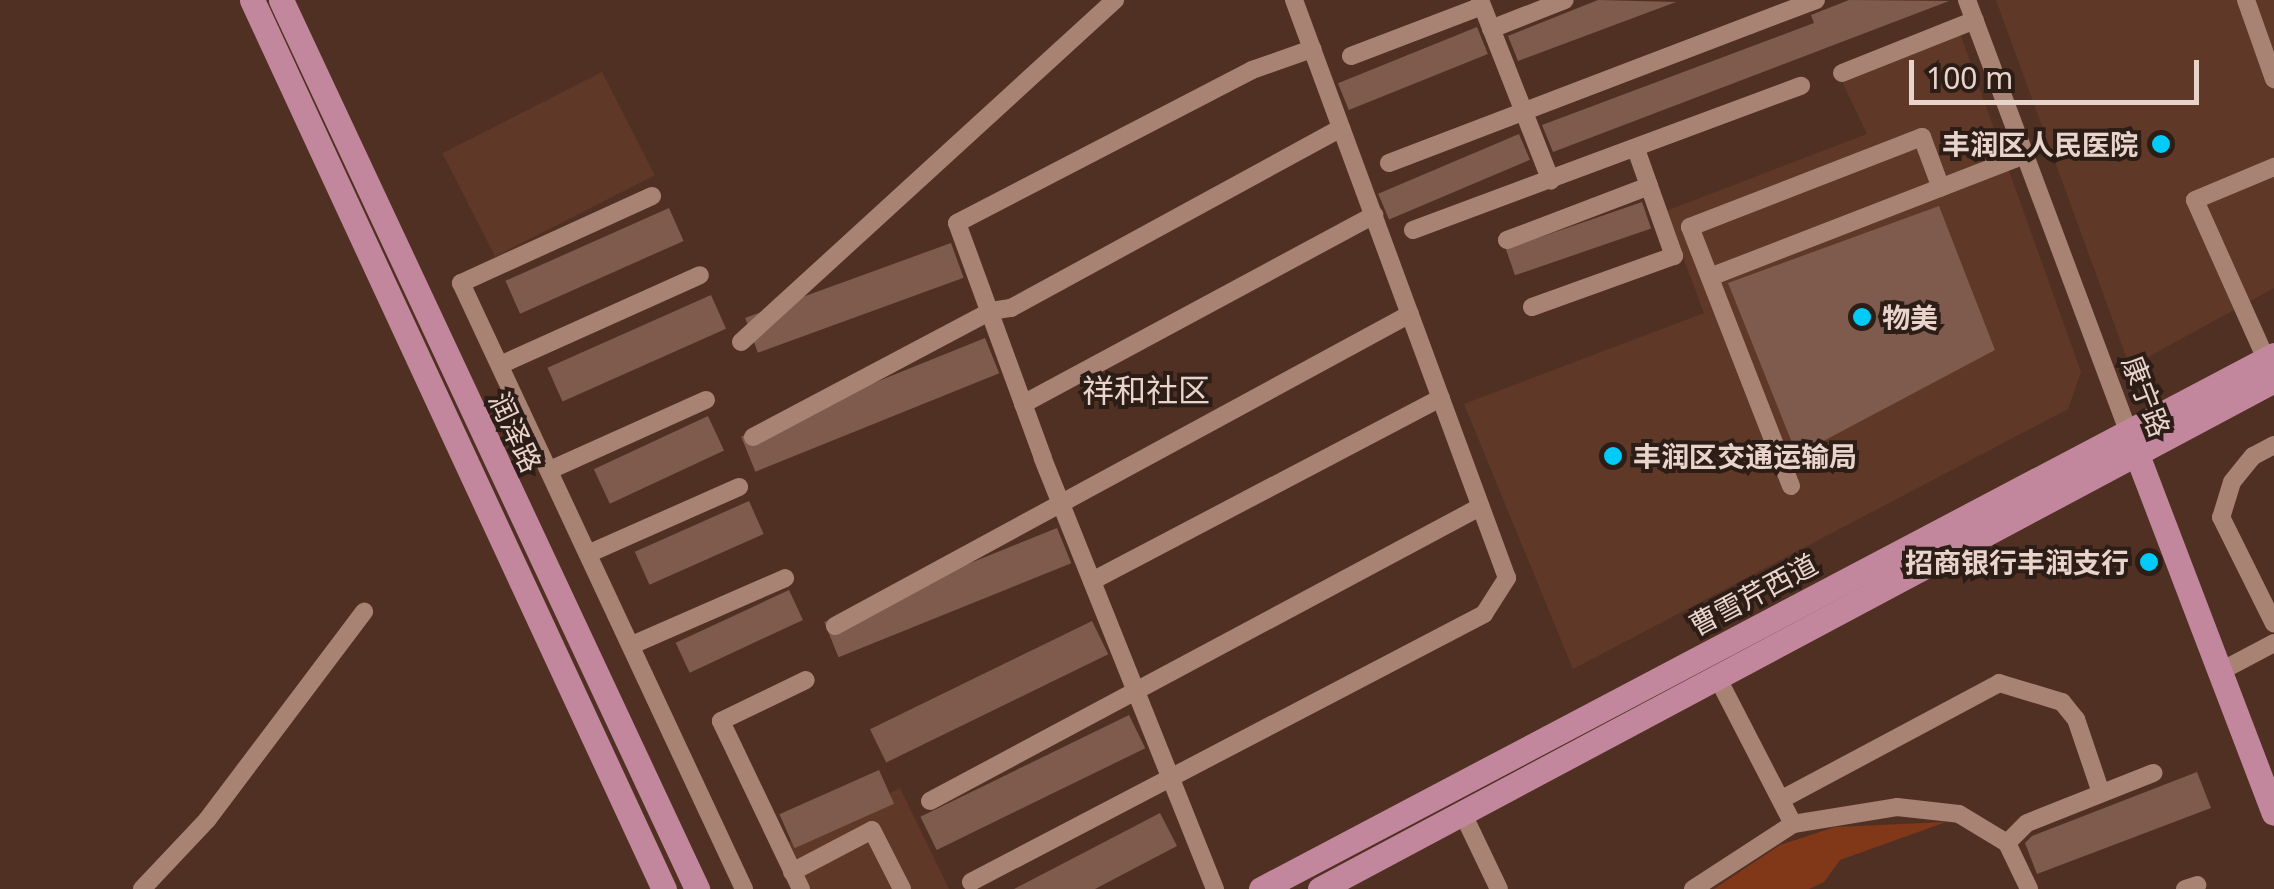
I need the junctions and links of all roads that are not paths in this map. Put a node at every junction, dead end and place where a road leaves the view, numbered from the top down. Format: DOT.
graph roads {
  1 [pos="252,0"];
  2 [pos="281,0"];
  3 [pos="1114,0"];
  4 [pos="1294,0"];
  5 [pos="1565,0"];
  6 [pos="1816,0"];
  7 [pos="1967,0"];
  8 [pos="2246,0"];
  9 [pos="1481,3"];
  10 [pos="1975,20"];
  11 [pos="1492,29"];
  12 [pos="1312,49"];
  13 [pos="1351,56"];
  14 [pos="1842,72"];
  15 [pos="2274,79"];
  16 [pos="1801,86"];
  17 [pos="1524,112"];
  18 [pos="1341,128"];
  19 [pos="1636,149"];
  20 [pos="2025,155"];
  21 [pos="1390,162"];
  22 [pos="2274,167"];
  23 [pos="1551,182"];
  24 [pos="1649,186"];
  25 [pos="1941,188"];
  26 [pos="652,196"];
  27 [pos="1374,215"];
  28 [pos="1413,230"];
  29 [pos="1507,240"];
  30 [pos="700,275"];
  31 [pos="1710,277"];
  32 [pos="1532,307"];
  33 [pos="991,311"];
  34 [pos="1410,314"];
  35 [pos="741,342"];
  36 [pos="2271,365"];
  37 [pos="500,366"];
  38 [pos="1441,398"];
  39 [pos="706,400"];
  40 [pos="1023,404"];
  41 [pos="753,437"];
  42 [pos="2132,440"];
  43 [pos="2274,445"];
  44 [pos="550,470"];
  45 [pos="1791,486"];
  46 [pos="739,487"];
  47 [pos="1061,503"];
  48 [pos="1480,507"];
  49 [pos="590,553"];
  50 [pos="785,578"];
  51 [pos="1092,581"];
  52 [pos="364,612"];
  53 [pos="2274,624"];
  54 [pos="835,626"];
  55 [pos="2274,643"];
  56 [pos="632,645"];
  57 [pos="2221,671"];
  58 [pos="1718,679"];
  59 [pos="806,680"];
  60 [pos="1136,692"];
  61 [pos="2153,773"];
  62 [pos="1170,778"];
  63 [pos="2101,794"];
  64 [pos="1784,798"];
  65 [pos="930,801"];
  66 [pos="2274,813"];
  67 [pos="1463,814"];
  68 [pos="1793,824"];
  69 [pos="2007,844"];
  70 [pos="797,880"];
  71 [pos="970,882"];
  72 [pos="142,889"];
  73 [pos="664,889"];
  74 [pos="697,889"];
  75 [pos="744,889"];
  76 [pos="902,889"];
  77 [pos="1215,889"];
  78 [pos="1260,889"];
  79 [pos="1320,889"];
  80 [pos="1499,889"];
  81 [pos="1692,889"];
  82 [pos="2029,889"];
  1 -- 73 [label="main road, 润泽路"];
  2 -- 74 [label="main road, 润泽路"];
  3 -- 35 [label="street"];
  4 -- 12 [label="street"];
  5 -- 11 [label="street"];
  6 -- 17 [label="street"];
  7 -- 10 [label="street, 康宁路"];
  8 -- 15 [label="street"];
  9 -- 11 [label="street"];
  9 -- 13 [label="street"];
  10 -- 14 [label="street"];
  10 -- 20 [label="street, 康宁路"];
  11 -- 17 [label="street"];
  12 -- 18 [label="street"];
  12 -- 33 [label="street"];
  16 -- 19 [label="street"];
  17 -- 21 [label="street"];
  17 -- 23 [label="street"];
  18 -- 27 [label="street"];
  18 -- 33 [label="street"];
  19 -- 23 [label="street"];
  19 -- 24 [label="street"];
  20 -- 25 [label="street"];
  20 -- 42 [label="street, 康宁路"];
  22 -- 36 [label="street"];
  23 -- 28 [label="street"];
  24 -- 29 [label="street"];
  24 -- 32 [label="street"];
  25 -- 31 [label="street"];
  25 -- 31 [label="street"];
  26 -- 37 [label="street"];
  27 -- 34 [label="street"];
  27 -- 40 [label="street"];
  30 -- 37 [label="street"];
  31 -- 45 [label="street"];
  33 -- 40 [label="street"];
  33 -- 41 [label="street"];
  34 -- 38 [label="street"];
  34 -- 47 [label="street"];
  36 -- 42 [label="main road, 曹雪芹西道"];
  37 -- 44 [label="street"];
  38 -- 48 [label="street"];
  38 -- 51 [label="street"];
  39 -- 44 [label="street"];
  40 -- 47 [label="street"];
  42 -- 57 [label="main road, 康宁路"];
  42 -- 58 [label="main road, 曹雪芹西道"];
  42 -- 78 [label="main road, 曹雪芹西道"];
  43 -- 53 [label="street"];
  44 -- 49 [label="street"];
  46 -- 49 [label="street"];
  47 -- 51 [label="street"];
  47 -- 54 [label="street"];
  48 -- 60 [label="street"];
  48 -- 62 [label="street"];
  49 -- 56 [label="street"];
  50 -- 56 [label="street"];
  51 -- 60 [label="street"];
  52 -- 72 [label="street"];
  55 -- 57 [label="street"];
  56 -- 75 [label="street"];
  57 -- 66 [label="main road, 康宁路"];
  58 -- 64 [label="street"];
  58 -- 67 [label="main road, 曹雪芹西道"];
  59 -- 70 [label="street"];
  60 -- 62 [label="street"];
  60 -- 65 [label="street"];
  61 -- 63 [label="street"];
  62 -- 71 [label="street"];
  62 -- 77 [label="street"];
  63 -- 64 [label="street"];
  63 -- 69 [label="street"];
  64 -- 68 [label="street"];
  67 -- 79 [label="main road, 曹雪芹西道"];
  67 -- 80 [label="street"];
  68 -- 69 [label="street"];
  68 -- 81 [label="street"];
  69 -- 82 [label="street"];
  70 -- 76 [label="street"];
}
